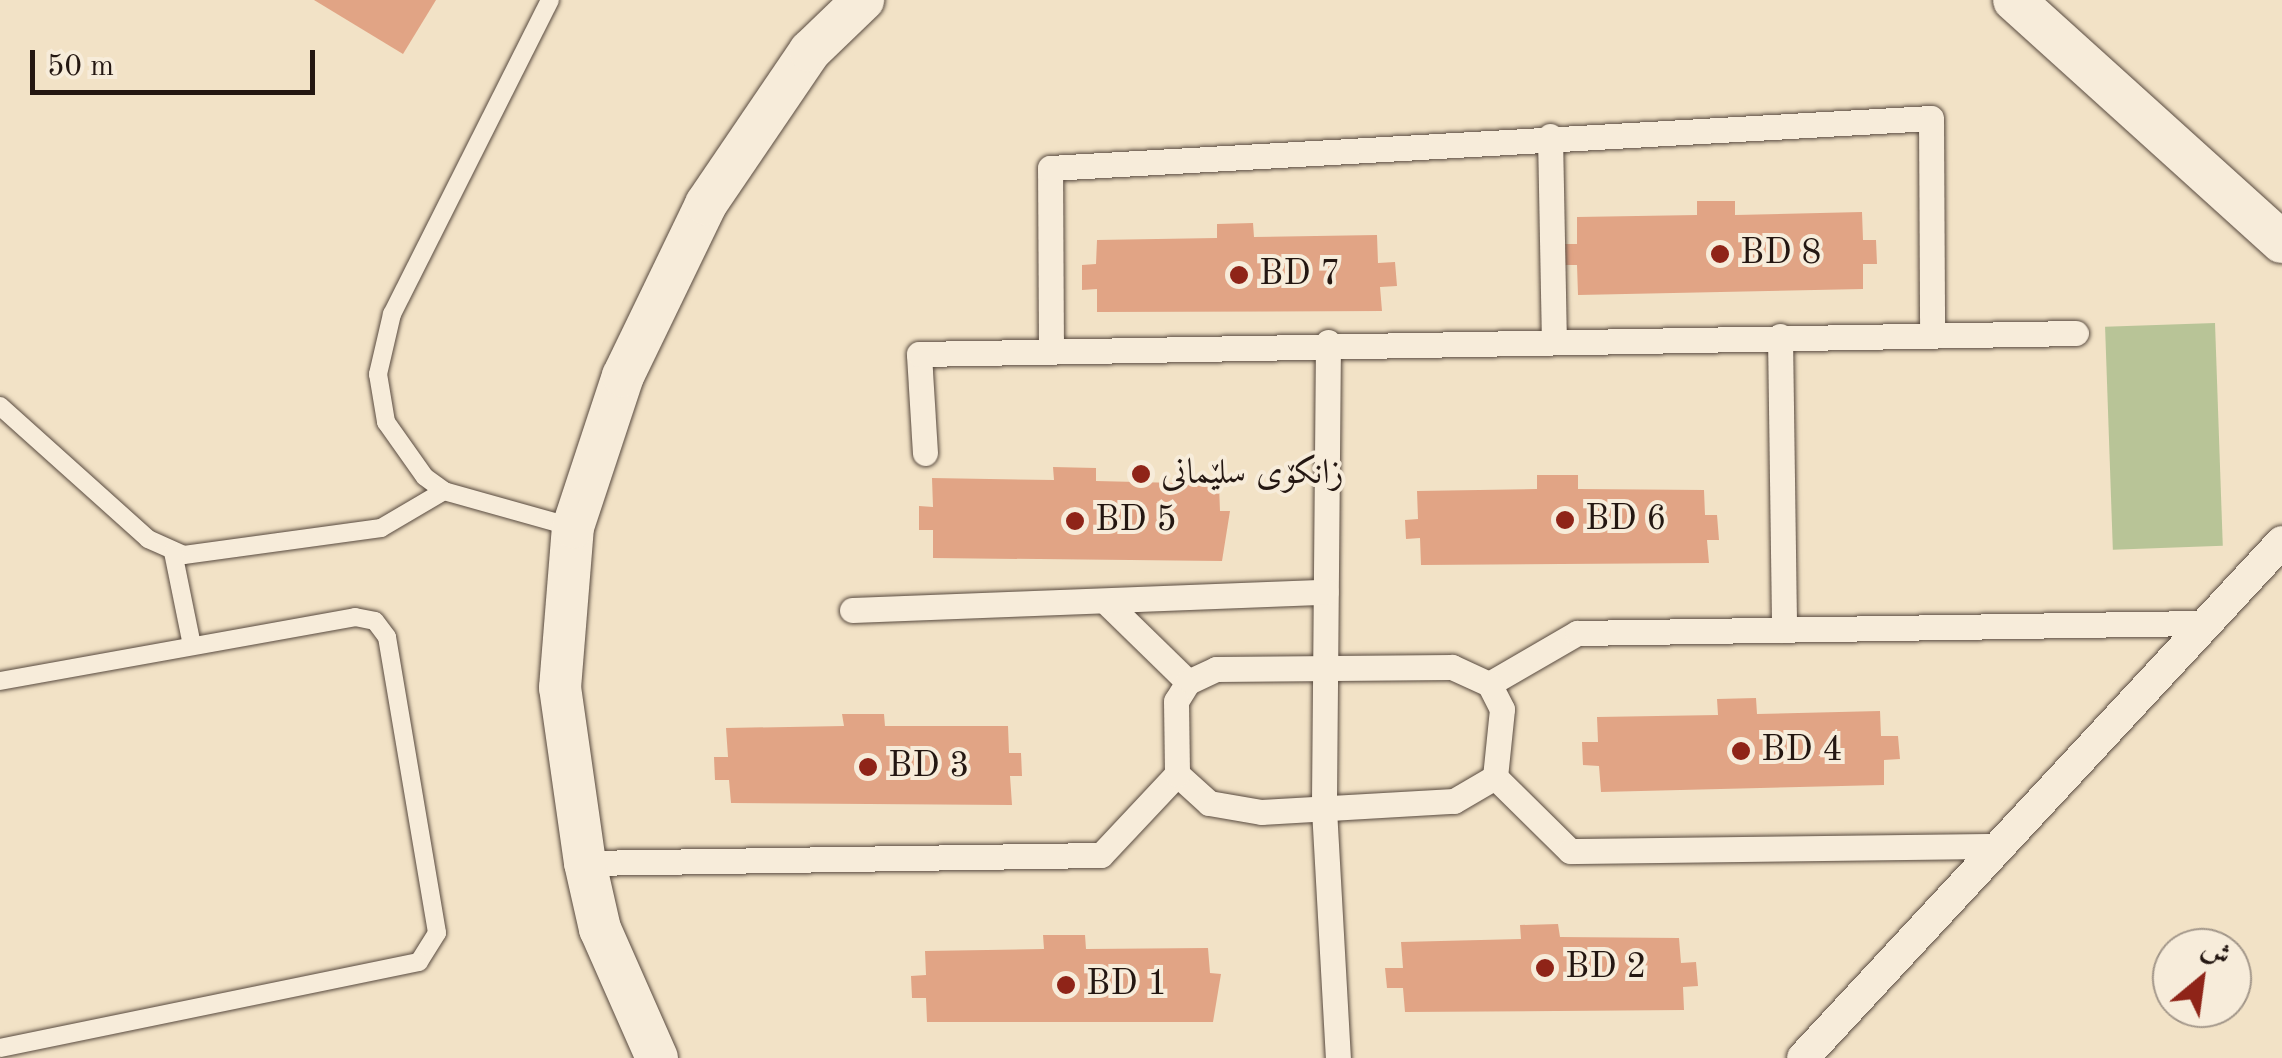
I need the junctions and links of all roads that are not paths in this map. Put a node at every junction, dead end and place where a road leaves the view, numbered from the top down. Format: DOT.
graph roads {
  1 [pos="550,0"];
  2 [pos="863,0"];
  3 [pos="2014,0"];
  4 [pos="1550,136"];
  5 [pos="2282,242"];
  6 [pos="2076,332"];
  7 [pos="1932,334"];
  8 [pos="1780,336"];
  9 [pos="1554,340"];
  10 [pos="1328,342"];
  11 [pos="1051,351"];
  12 [pos="0,406"];
  13 [pos="925,453"];
  14 [pos="444,491"];
  15 [pos="572,527"];
  16 [pos="2282,542"];
  17 [pos="173,552"];
  18 [pos="1326,592"];
  19 [pos="1106,602"];
  20 [pos="852,610"];
  21 [pos="2200,623"];
  22 [pos="1784,630"];
  23 [pos="192,646"];
  24 [pos="1328,667"];
  25 [pos="0,681"];
  26 [pos="1188,682"];
  27 [pos="1489,684"];
  28 [pos="1177,774"];
  29 [pos="1496,777"];
  30 [pos="1324,809"];
  31 [pos="1996,846"];
  32 [pos="584,862"];
  33 [pos="0,1048"];
  34 [pos="657,1058"];
  35 [pos="1338,1058"];
  36 [pos="1803,1058"];
  1 -- 14 [label="lane"];
  2 -- 15 [label="street"];
  3 -- 5 [label="street"];
  4 -- 7 [label="street"];
  4 -- 9 [label="street"];
  4 -- 11 [label="street"];
  6 -- 7 [label="street"];
  7 -- 8 [label="street"];
  8 -- 9 [label="street"];
  8 -- 22 [label="street"];
  9 -- 10 [label="street"];
  10 -- 11 [label="street"];
  10 -- 18 [label="street"];
  11 -- 13 [label="street"];
  12 -- 17 [label="lane"];
  14 -- 15 [label="lane"];
  14 -- 17 [label="lane"];
  15 -- 32 [label="street"];
  16 -- 21 [label="street"];
  17 -- 23 [label="lane"];
  18 -- 19 [label="street"];
  18 -- 24 [label="street"];
  19 -- 20 [label="street"];
  19 -- 26 [label="street"];
  21 -- 22 [label="street"];
  21 -- 31 [label="street"];
  22 -- 27 [label="street"];
  23 -- 25 [label="lane"];
  23 -- 33 [label="lane"];
  24 -- 26 [label="street"];
  24 -- 27 [label="street"];
  24 -- 30 [label="street"];
  26 -- 28 [label="street"];
  27 -- 29 [label="street"];
  28 -- 30 [label="street"];
  28 -- 32 [label="street"];
  29 -- 30 [label="street"];
  29 -- 31 [label="street"];
  30 -- 35 [label="street"];
  31 -- 36 [label="street"];
  32 -- 34 [label="street"];
}
